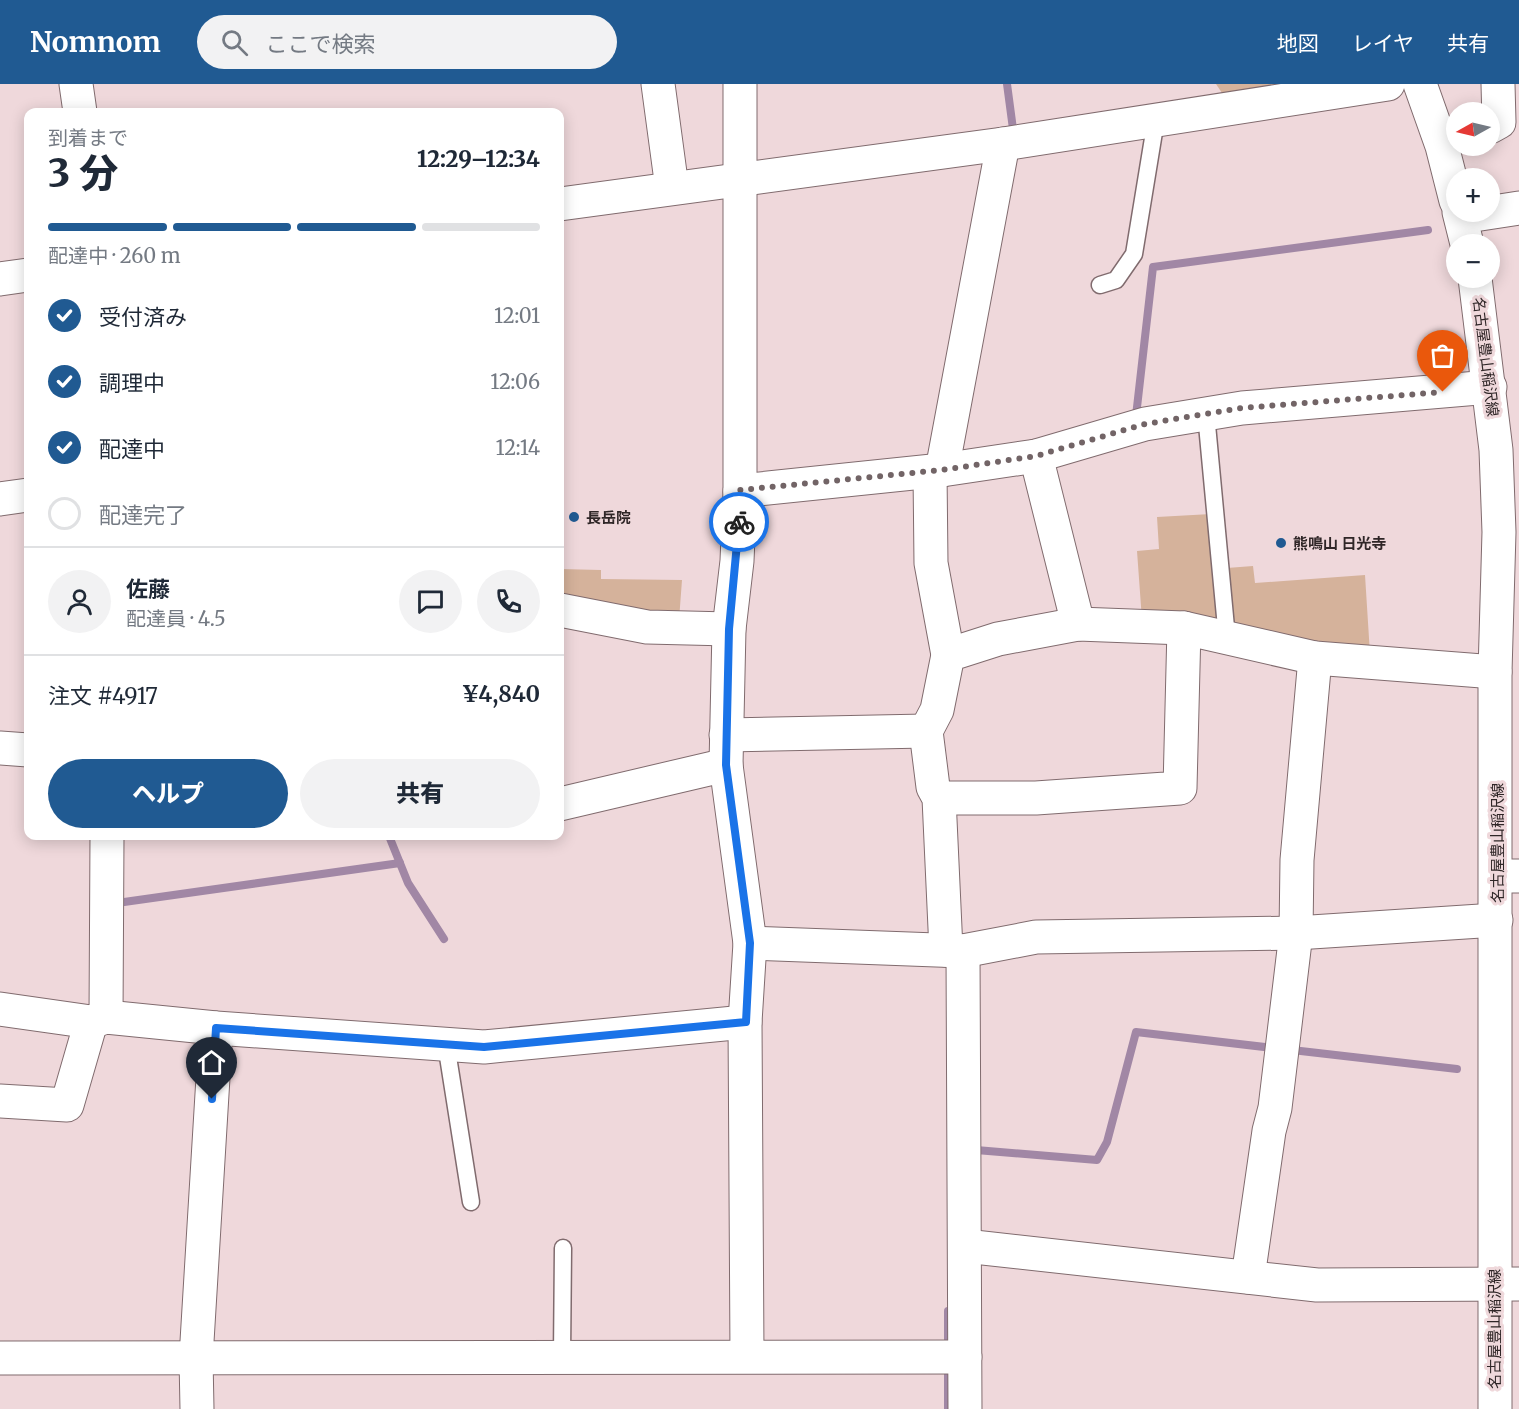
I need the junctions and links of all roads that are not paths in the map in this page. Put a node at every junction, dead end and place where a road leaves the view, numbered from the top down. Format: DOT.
graph roads {
  1 [pos="76,84"];
  2 [pos="658,84"];
  3 [pos="740,84"];
  4 [pos="1388,84"];
  5 [pos="1420,84"];
  6 [pos="1498,84"];
  7 [pos="1498,102"];
  8 [pos="79,108"];
  9 [pos="1156,120"];
  10 [pos="1446,137"];
  11 [pos="1004,144"];
  12 [pos="740,178"];
  13 [pos="672,188"];
  14 [pos="564,203"];
  15 [pos="1519,208"];
  16 [pos="1500,211"];
  17 [pos="24,276"];
  18 [pos="0,279"];
  19 [pos="1100,285"];
  20 [pos="1476,288"];
  21 [pos="1490,387"];
  22 [pos="1206,414"];
  23 [pos="1036,456"];
  24 [pos="936,471"];
  25 [pos="740,490"];
  26 [pos="24,496"];
  27 [pos="0,500"];
  28 [pos="1509,532"];
  29 [pos="564,611"];
  30 [pos="1078,624"];
  31 [pos="1184,628"];
  32 [pos="729,629"];
  33 [pos="1227,638"];
  34 [pos="948,655"];
  35 [pos="1315,658"];
  36 [pos="1496,672"];
  37 [pos="926,730"];
  38 [pos="0,748"];
  39 [pos="24,750"];
  40 [pos="726,750"];
  41 [pos="939,798"];
  42 [pos="564,803"];
  43 [pos="106,840"];
  44 [pos="1508,876"];
  45 [pos="1496,920"];
  46 [pos="1296,933"];
  47 [pos="750,943"];
  48 [pos="954,951"];
  49 [pos="0,1009"];
  50 [pos="98,1020"];
  51 [pos="746,1022"];
  52 [pos="216,1028"];
  53 [pos="446,1044"];
  54 [pos="0,1101"];
  55 [pos="471,1202"];
  56 [pos="965,1246"];
  57 [pos="563,1248"];
  58 [pos="1248,1277"];
  59 [pos="1506,1285"];
  60 [pos="562,1356"];
  61 [pos="747,1356"];
  62 [pos="965,1357"];
  63 [pos="0,1358"];
  64 [pos="196,1358"];
  65 [pos="197,1409"];
  66 [pos="965,1409"];
  67 [pos="1495,1409"];
  1 -- 8 [label="street"];
  2 -- 13 [label="street"];
  3 -- 12 [label="street"];
  4 -- 9 [label="street"];
  5 -- 10 [label="street"];
  6 -- 7 [label="street"];
  9 -- 11 [label="street"];
  9 -- 19 [label="lane"];
  11 -- 12 [label="street"];
  11 -- 24 [label="street"];
  12 -- 13 [label="street"];
  12 -- 25 [label="street"];
  13 -- 14 [label="street"];
  15 -- 16 [label="street"];
  17 -- 18 [label="street"];
  20 -- 21 [label="street, 名古屋豊山稲沢線"];
  21 -- 22 [label="street"];
  21 -- 28 [label="street, 名古屋豊山稲沢線"];
  22 -- 23 [label="street"];
  22 -- 33 [label="lane"];
  23 -- 24 [label="street"];
  23 -- 30 [label="street"];
  24 -- 25 [label="street"];
  24 -- 34 [label="street"];
  25 -- 32 [label="street"];
  26 -- 27 [label="street"];
  28 -- 36 [label="street, 名古屋豊山稲沢線"];
  29 -- 32 [label="street"];
  30 -- 31 [label="street"];
  30 -- 34 [label="street"];
  31 -- 33 [label="street"];
  31 -- 41 [label="street"];
  32 -- 40 [label="street"];
  33 -- 35 [label="street"];
  34 -- 37 [label="street"];
  35 -- 36 [label="street"];
  35 -- 46 [label="street"];
  36 -- 44 [label="street, 名古屋豊山稲沢線"];
  37 -- 40 [label="street"];
  37 -- 41 [label="street"];
  38 -- 39 [label="street"];
  40 -- 42 [label="street"];
  40 -- 47 [label="street"];
  41 -- 48 [label="street"];
  43 -- 50 [label="street"];
  44 -- 45 [label="street, 名古屋豊山稲沢線"];
  45 -- 46 [label="street"];
  45 -- 59 [label="street, 名古屋豊山稲沢線"];
  46 -- 48 [label="street"];
  46 -- 58 [label="street"];
  47 -- 48 [label="street"];
  47 -- 51 [label="street"];
  48 -- 56 [label="street"];
  49 -- 50 [label="street"];
  50 -- 52 [label="street"];
  50 -- 54 [label="street"];
  51 -- 53 [label="street"];
  51 -- 61 [label="street"];
  52 -- 53 [label="street"];
  52 -- 64 [label="street"];
  53 -- 55 [label="lane"];
  56 -- 58 [label="street"];
  56 -- 62 [label="street"];
  57 -- 60 [label="lane"];
  58 -- 59 [label="street"];
  59 -- 67 [label="street, 名古屋豊山稲沢線"];
  60 -- 61 [label="street"];
  60 -- 64 [label="street"];
  61 -- 62 [label="street"];
  62 -- 66 [label="street"];
  63 -- 64 [label="street"];
  64 -- 65 [label="street"];
}
